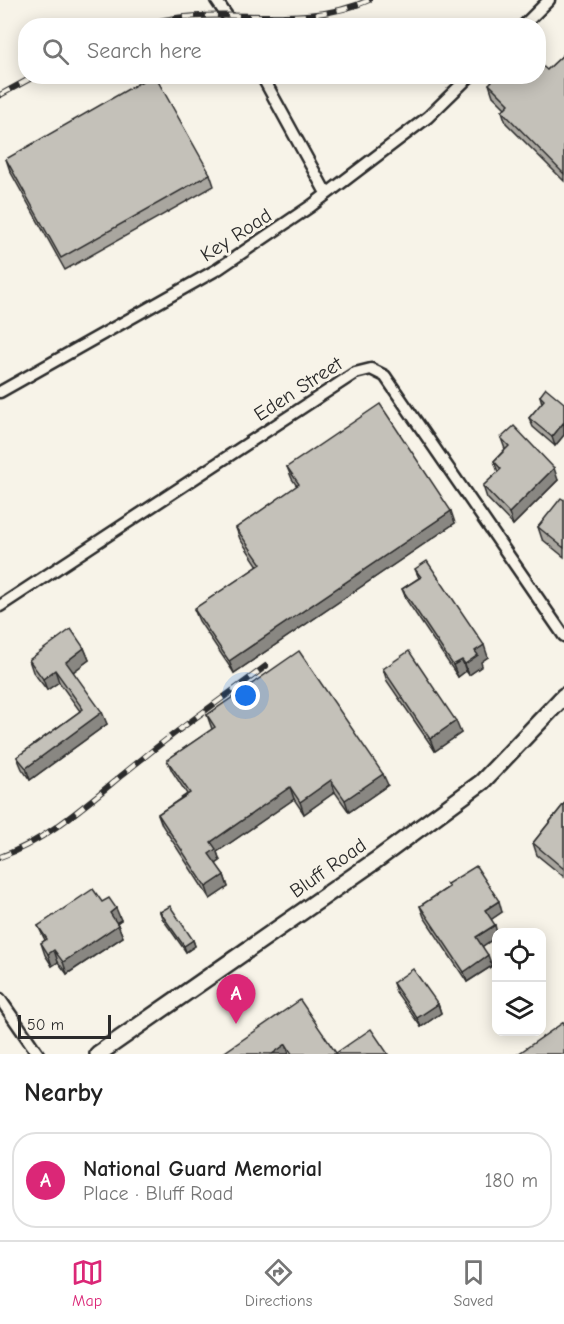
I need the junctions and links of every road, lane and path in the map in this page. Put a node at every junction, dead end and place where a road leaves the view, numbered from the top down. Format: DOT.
graph roads {
  1 [pos="216,0"];
  2 [pos="549,0"];
  3 [pos="228,18"];
  4 [pos="531,18"];
  5 [pos="266,84"];
  6 [pos="462,84"];
  7 [pos="327,193"];
  8 [pos="0,392"];
  9 [pos="0,606"];
  10 [pos="564,636"];
  11 [pos="564,696"];
  12 [pos="0,999"];
  13 [pos="38,1054"];
  14 [pos="98,1054"];
  1 -- 3 [label="street"];
  2 -- 4 [label="street"];
  5 -- 7 [label="street"];
  6 -- 7 [label="street, Key Road"];
  7 -- 8 [label="street, Key Road"];
  9 -- 10 [label="street, Eden Street"];
  11 -- 14 [label="main road, Bluff Road"];
  12 -- 13 [label="street"];
}
